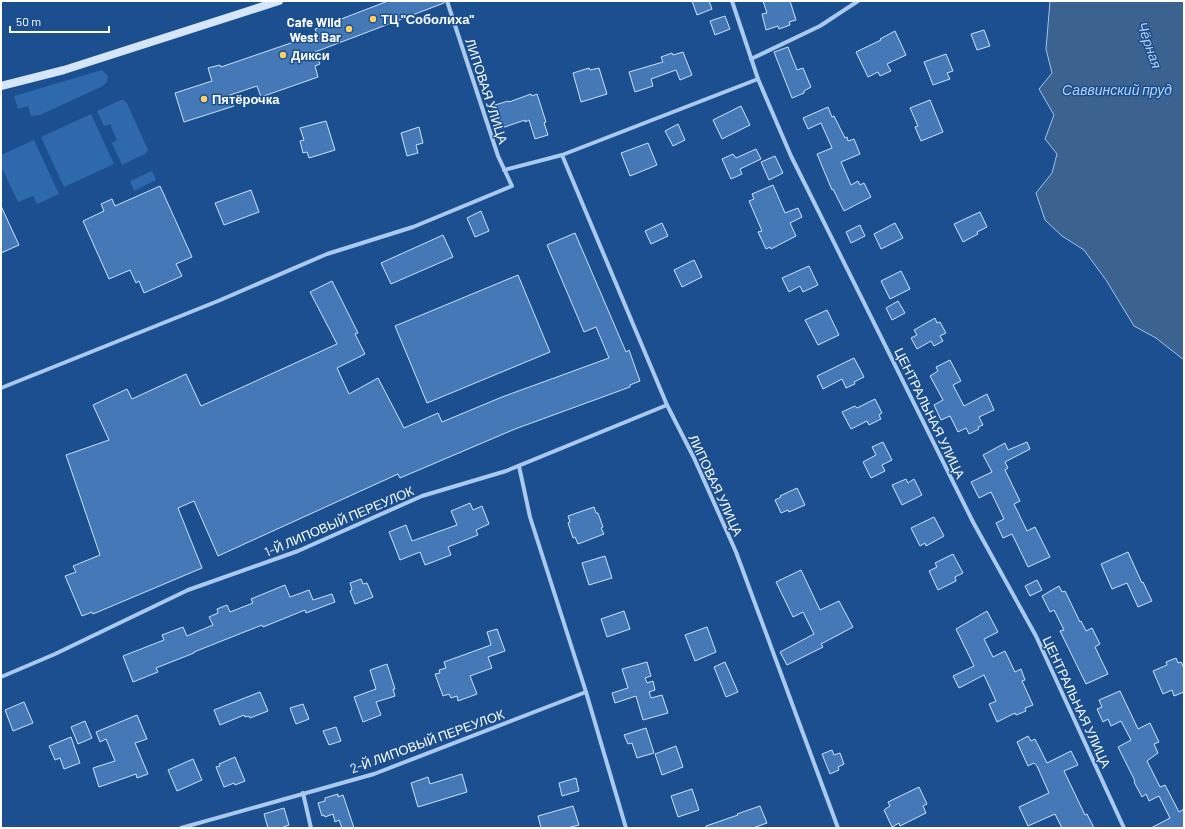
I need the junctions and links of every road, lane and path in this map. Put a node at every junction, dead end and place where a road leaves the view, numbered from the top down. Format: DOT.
graph roads {
  1 [pos="279,1"];
  2 [pos="447,1"];
  3 [pos="732,1"];
  4 [pos="858,1"];
  5 [pos="751,59"];
  6 [pos="758,79"];
  7 [pos="1,86"];
  8 [pos="562,155"];
  9 [pos="504,170"];
  10 [pos="1,388"];
  11 [pos="667,405"];
  12 [pos="519,466"];
  13 [pos="1,677"];
  14 [pos="586,692"];
  15 [pos="303,793"];
  16 [pos="180,828"];
  17 [pos="311,828"];
  18 [pos="626,828"];
  19 [pos="838,828"];
  20 [pos="1124,828"];
  1 -- 7 [label="main road"];
  2 -- 9 [label="street, ЛИПОВАЯ УЛИЦА"];
  3 -- 5 [label="street, ЦЕНТРАЛЬНАЯ УЛИЦА"];
  4 -- 5 [label="street"];
  5 -- 6 [label="street, ЦЕНТРАЛЬНАЯ УЛИЦА"];
  6 -- 8 [label="street"];
  6 -- 20 [label="street, ЦЕНТРАЛЬНАЯ УЛИЦА"];
  8 -- 9 [label="street"];
  8 -- 11 [label="street, ЛИПОВАЯ УЛИЦА"];
  9 -- 10 [label="street, ЛИПОВАЯ УЛИЦА"];
  11 -- 12 [label="street, 1-Й ЛИПОВЫЙ ПЕРЕУЛОК"];
  11 -- 19 [label="street, ЛИПОВАЯ УЛИЦА"];
  12 -- 13 [label="street, 1-Й ЛИПОВЫЙ ПЕРЕУЛОК"];
  12 -- 14 [label="street"];
  14 -- 15 [label="street, 2-Й ЛИПОВЫЙ ПЕРЕУЛОК"];
  14 -- 18 [label="street"];
  15 -- 16 [label="street, 2-Й ЛИПОВЫЙ ПЕРЕУЛОК"];
  15 -- 17 [label="street"];
}
